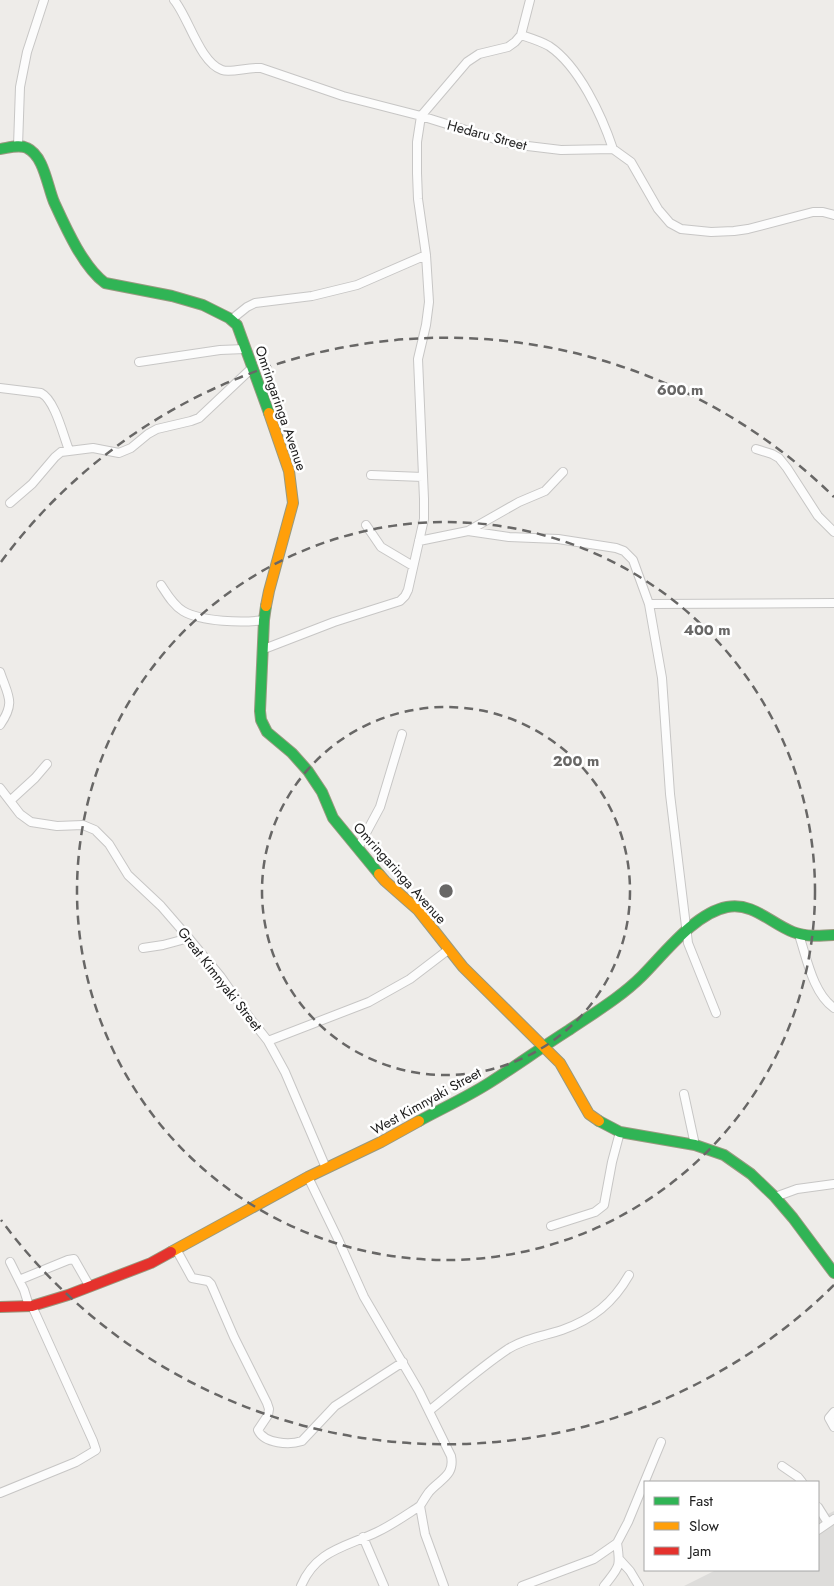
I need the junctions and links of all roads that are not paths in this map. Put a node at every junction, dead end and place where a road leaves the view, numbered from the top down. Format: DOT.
graph roads {
  1 [pos="44,0"];
  2 [pos="174,0"];
  3 [pos="530,0"];
  4 [pos="520,35"];
  5 [pos="421,116"];
  6 [pos="18,146"];
  7 [pos="0,149"];
  8 [pos="613,150"];
  9 [pos="834,215"];
  10 [pos="426,255"];
  11 [pos="232,319"];
  12 [pos="245,349"];
  13 [pos="140,362"];
  14 [pos="252,368"];
  15 [pos="0,388"];
  16 [pos="756,449"];
  17 [pos="69,450"];
  18 [pos="563,472"];
  19 [pos="372,475"];
  20 [pos="423,477"];
  21 [pos="10,503"];
  22 [pos="366,525"];
  23 [pos="468,531"];
  24 [pos="834,532"];
  25 [pos="419,541"];
  26 [pos="413,566"];
  27 [pos="160,585"];
  28 [pos="649,604"];
  29 [pos="834,604"];
  30 [pos="264,620"];
  31 [pos="264,648"];
  32 [pos="0,672"];
  33 [pos="0,725"];
  34 [pos="402,734"];
  35 [pos="47,764"];
  36 [pos="0,788"];
  37 [pos="10,800"];
  38 [pos="358,848"];
  39 [pos="687,930"];
  40 [pos="799,935"];
  41 [pos="834,935"];
  42 [pos="189,938"];
  43 [pos="143,948"];
  44 [pos="448,950"];
  45 [pos="834,1008"];
  46 [pos="716,1013"];
  47 [pos="268,1041"];
  48 [pos="543,1046"];
  49 [pos="684,1094"];
  50 [pos="620,1132"];
  51 [pos="696,1145"];
  52 [pos="326,1168"];
  53 [pos="308,1177"];
  54 [pos="834,1184"];
  55 [pos="775,1197"];
  56 [pos="552,1226"];
  57 [pos="176,1249"];
  58 [pos="10,1262"];
  59 [pos="834,1273"];
  60 [pos="630,1275"];
  61 [pos="19,1280"];
  62 [pos="90,1287"];
  63 [pos="30,1306"];
  64 [pos="0,1308"];
  65 [pos="403,1362"];
  66 [pos="429,1411"];
  67 [pos="834,1412"];
  68 [pos="834,1426"];
  69 [pos="661,1442"];
  70 [pos="782,1466"];
  71 [pos="645,1481"];
  72 [pos="801,1481"];
  73 [pos="644,1483"];
  74 [pos="0,1493"];
  75 [pos="420,1506"];
  76 [pos="819,1508"];
  77 [pos="831,1521"];
  78 [pos="819,1529"];
  79 [pos="363,1537"];
  80 [pos="617,1543"];
  81 [pos="620,1560"];
  82 [pos="301,1586"];
  83 [pos="384,1586"];
  84 [pos="444,1586"];
  85 [pos="522,1586"];
  86 [pos="604,1586"];
  87 [pos="639,1586"];
  1 -- 6 [label="street"];
  2 -- 5 [label="street, Hedaru Street"];
  3 -- 4 [label="street"];
  4 -- 5 [label="street"];
  4 -- 8 [label="street"];
  5 -- 8 [label="street, Hedaru Street"];
  5 -- 10 [label="street"];
  6 -- 7 [label="street"];
  6 -- 11 [label="street"];
  8 -- 9 [label="street"];
  10 -- 11 [label="street"];
  10 -- 20 [label="street"];
  11 -- 12 [label="street, Omringaringa Avenue"];
  12 -- 13 [label="street"];
  12 -- 14 [label="street, Omringaringa Avenue"];
  14 -- 17 [label="street"];
  14 -- 30 [label="street, Omringaringa Avenue"];
  15 -- 17 [label="street"];
  16 -- 24 [label="street"];
  17 -- 21 [label="street"];
  18 -- 23 [label="street"];
  19 -- 20 [label="street"];
  20 -- 25 [label="street"];
  22 -- 26 [label="street"];
  23 -- 25 [label="street"];
  23 -- 28 [label="street"];
  25 -- 26 [label="street"];
  26 -- 31 [label="street"];
  27 -- 30 [label="street"];
  28 -- 29 [label="street"];
  28 -- 39 [label="street"];
  30 -- 31 [label="street, Omringaringa Avenue"];
  31 -- 38 [label="street, Omringaringa Avenue"];
  32 -- 33 [label="street"];
  34 -- 38 [label="street"];
  35 -- 37 [label="street"];
  36 -- 37 [label="street, Great Kimnyaki Street"];
  37 -- 42 [label="street, Great Kimnyaki Street"];
  38 -- 44 [label="street, Omringaringa Avenue"];
  39 -- 40 [label="street, West Kimnyaki Street"];
  39 -- 46 [label="street"];
  39 -- 48 [label="street, West Kimnyaki Street"];
  40 -- 41 [label="street, West Kimnyaki Street"];
  40 -- 45 [label="street"];
  42 -- 43 [label="street"];
  42 -- 47 [label="street, Great Kimnyaki Street"];
  44 -- 47 [label="street"];
  44 -- 48 [label="street, Omringaringa Avenue"];
  47 -- 52 [label="street, Great Kimnyaki Street"];
  48 -- 50 [label="street, Omringaringa Avenue"];
  48 -- 52 [label="street, West Kimnyaki Street"];
  49 -- 51 [label="street"];
  50 -- 51 [label="street, Omringaringa Avenue"];
  50 -- 56 [label="street"];
  51 -- 55 [label="street, Omringaringa Avenue"];
  52 -- 53 [label="street, West Kimnyaki Street"];
  53 -- 57 [label="street, West Kimnyaki Street"];
  53 -- 65 [label="street"];
  54 -- 55 [label="street"];
  55 -- 59 [label="street, Omringaringa Avenue"];
  57 -- 62 [label="street, West Kimnyaki Street"];
  57 -- 65 [label="street"];
  58 -- 61 [label="street"];
  60 -- 66 [label="street"];
  61 -- 62 [label="street"];
  61 -- 63 [label="street"];
  62 -- 63 [label="street, West Kimnyaki Street"];
  63 -- 64 [label="street, West Kimnyaki Street"];
  63 -- 74 [label="street"];
  65 -- 66 [label="street"];
  66 -- 75 [label="street"];
  67 -- 68 [label="street"];
  69 -- 71 [label="street"];
  70 -- 72 [label="street"];
  73 -- 80 [label="street"];
  75 -- 79 [label="street"];
  75 -- 84 [label="street"];
  76 -- 77 [label="street"];
  77 -- 78 [label="street"];
  79 -- 82 [label="street"];
  79 -- 83 [label="street"];
  80 -- 81 [label="street"];
  80 -- 85 [label="street"];
  81 -- 86 [label="street"];
  81 -- 87 [label="street"];
}
